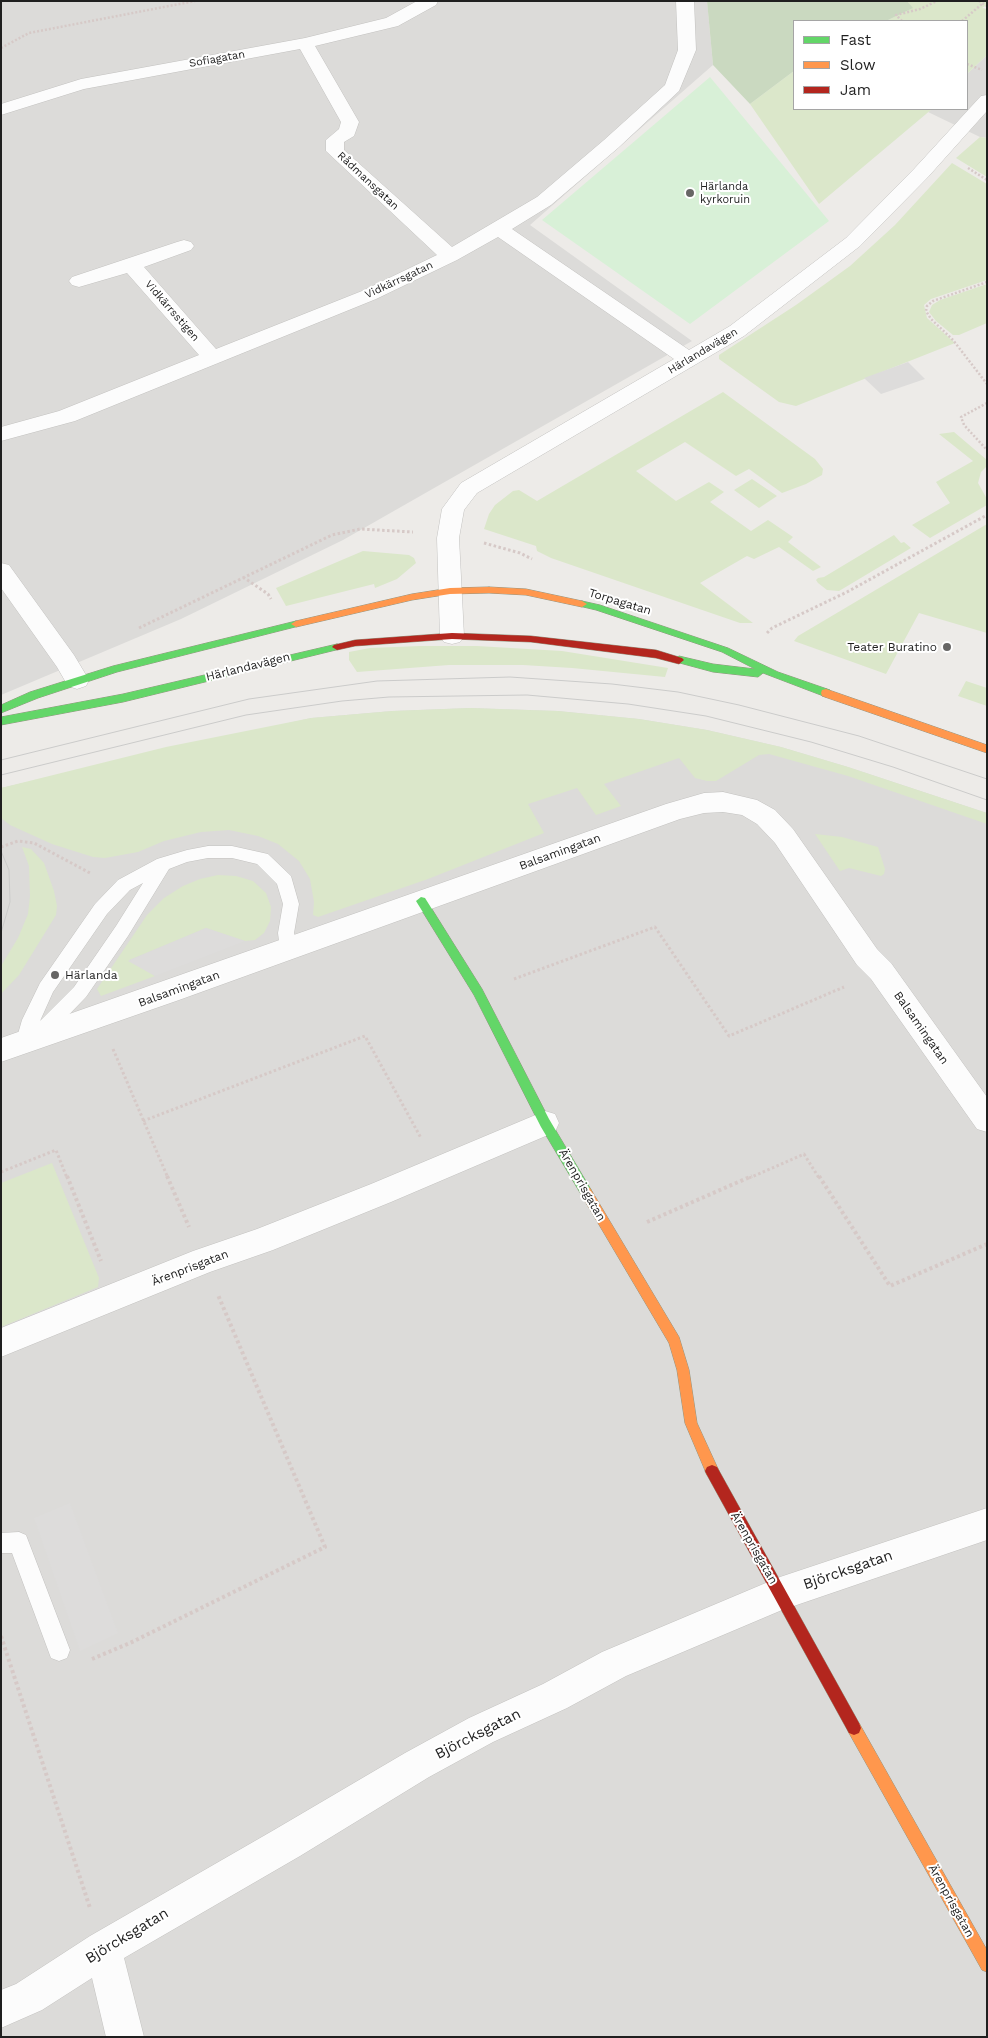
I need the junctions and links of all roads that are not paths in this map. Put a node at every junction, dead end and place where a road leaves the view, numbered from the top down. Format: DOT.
graph roads {
  1 [pos="430,1"];
  2 [pos="685,1"];
  3 [pos="305,43"];
  4 [pos="987,100"];
  5 [pos="1,110"];
  6 [pos="499,229"];
  7 [pos="184,246"];
  8 [pos="450,256"];
  9 [pos="131,264"];
  10 [pos="79,281"];
  11 [pos="213,358"];
  12 [pos="689,360"];
  13 [pos="1,434"];
  14 [pos="1,571"];
  15 [pos="450,591"];
  16 [pos="452,636"];
  17 [pos="774,675"];
  18 [pos="77,680"];
  19 [pos="1,709"];
  20 [pos="1,721"];
  21 [pos="986,748"];
  22 [pos="163,864"];
  23 [pos="421,901"];
  24 [pos="289,949"];
  25 [pos="13,1046"];
  26 [pos="987,1120"];
  27 [pos="545,1123"];
  28 [pos="1,1343"];
  29 [pos="987,1524"];
  30 [pos="1,1543"];
  31 [pos="780,1594"];
  32 [pos="59,1650"];
  33 [pos="103,1949"];
  34 [pos="987,1965"];
  35 [pos="1,2009"];
  36 [pos="125,2037"];
  1 -- 3 [label="street, Sofiagatan"];
  2 -- 6 [label="street, Vidkärrsgatan"];
  3 -- 5 [label="street, Sofiagatan"];
  3 -- 8 [label="street, Rådmansgatan"];
  4 -- 12 [label="street, Härlandavägen"];
  6 -- 8 [label="street, Vidkärrsgatan"];
  6 -- 12 [label="street"];
  7 -- 9 [label="street"];
  8 -- 11 [label="street, Vidkärrsgatan"];
  9 -- 10 [label="street"];
  9 -- 11 [label="street, Vidkärrsstigen"];
  11 -- 13 [label="street, Vidkärrsgatan"];
  12 -- 15 [label="street, Härlandavägen"];
  14 -- 18 [label="street"];
  15 -- 16 [label="street, Härlandavägen"];
  15 -- 17 [label="street, Torpagatan"];
  15 -- 18 [label="street"];
  16 -- 17 [label="street, Torpagatan"];
  16 -- 20 [label="street, Härlandavägen"];
  17 -- 21 [label="street, Torpagatan"];
  18 -- 19 [label="street"];
  22 -- 24 [label="lane"];
  22 -- 25 [label="lane"];
  22 -- 25 [label="lane"];
  23 -- 24 [label="street, Balsamingatan"];
  23 -- 26 [label="street, Balsamingatan"];
  23 -- 27 [label="street, Ärenprisgatan"];
  24 -- 25 [label="street, Balsamingatan"];
  27 -- 28 [label="street, Ärenprisgatan"];
  27 -- 31 [label="street, Ärenprisgatan"];
  29 -- 31 [label="street, Björcksgatan"];
  30 -- 32 [label="lane"];
  31 -- 33 [label="street, Björcksgatan"];
  31 -- 34 [label="street, Ärenprisgatan"];
  33 -- 35 [label="street, Björcksgatan"];
  33 -- 36 [label="street"];
}
